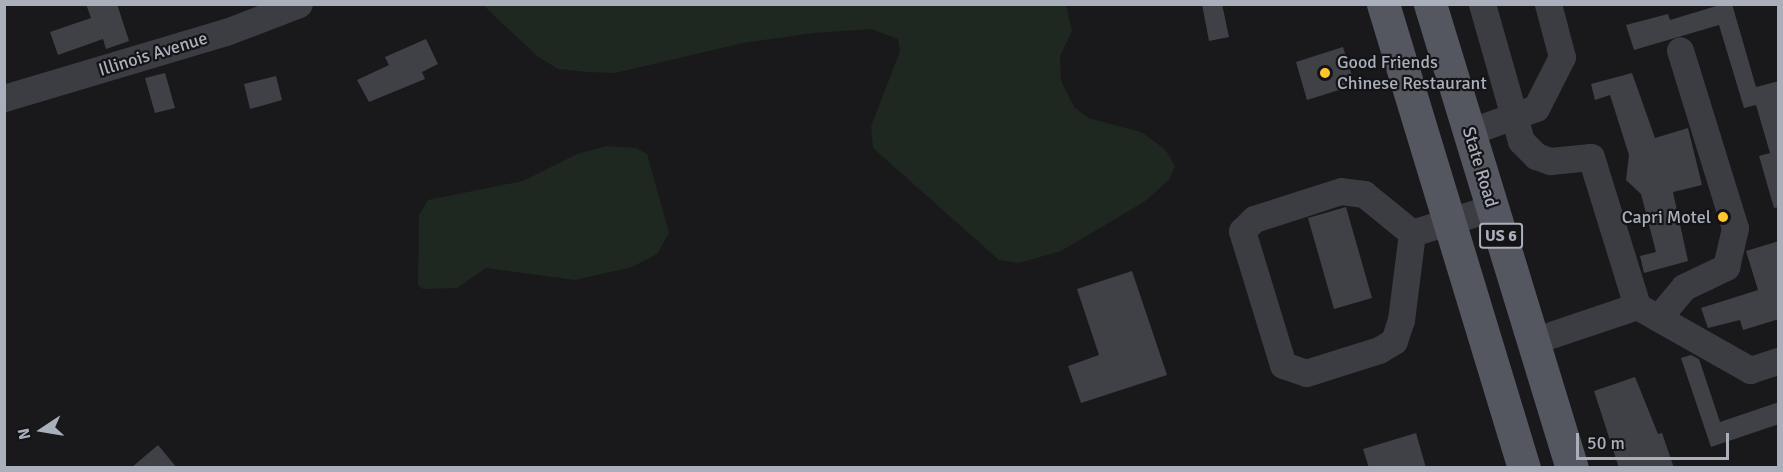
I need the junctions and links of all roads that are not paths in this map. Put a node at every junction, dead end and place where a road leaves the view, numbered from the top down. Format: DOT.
graph roads {
  1 [pos="299,4"];
  2 [pos="1383,4"];
  3 [pos="1430,4"];
  4 [pos="1482,4"];
  5 [pos="1548,4"];
  6 [pos="1680,50"];
  7 [pos="4,98"];
  8 [pos="1515,117"];
  9 [pos="1469,132"];
  10 [pos="1492,208"];
  11 [pos="1449,220"];
  12 [pos="1412,233"];
  13 [pos="1647,312"];
  14 [pos="1533,341"];
  15 [pos="1779,361"];
  16 [pos="1524,468"];
  17 [pos="1572,468"];
  1 -- 7 [label="street, Illinois Avenue"];
  2 -- 11 [label="main road, US 6"];
  3 -- 9 [label="main road, State Road / US 6"];
  4 -- 8 [label="street"];
  5 -- 8 [label="street"];
  6 -- 13 [label="street"];
  8 -- 9 [label="street"];
  8 -- 13 [label="street"];
  9 -- 10 [label="main road, State Road / US 6"];
  10 -- 11 [label="street"];
  10 -- 14 [label="main road, State Road / US 6"];
  11 -- 12 [label="street"];
  11 -- 16 [label="main road, US 6"];
  12 -- 12 [label="street"];
  13 -- 14 [label="street"];
  13 -- 15 [label="street"];
  14 -- 17 [label="main road, State Road / US 6"];
}
